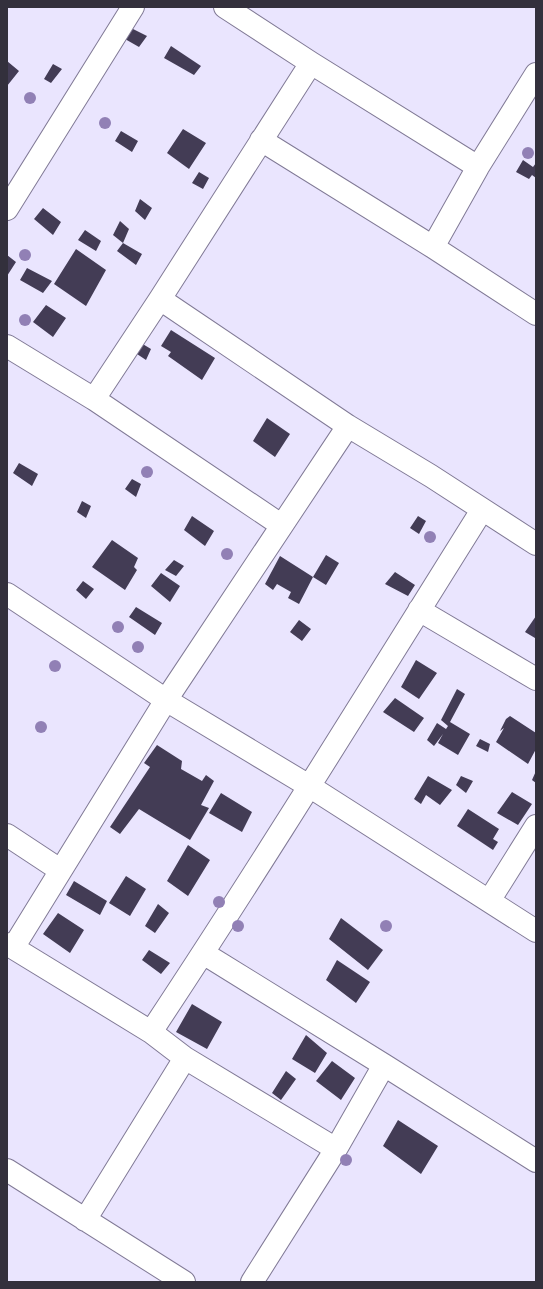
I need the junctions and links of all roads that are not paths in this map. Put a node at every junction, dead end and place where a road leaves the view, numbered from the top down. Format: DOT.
graph roads {
  1 [pos="133,7"];
  2 [pos="225,7"];
  3 [pos="311,63"];
  4 [pos="536,74"];
  5 [pos="261,140"];
  6 [pos="478,167"];
  7 [pos="7,209"];
  8 [pos="433,247"];
  9 [pos="160,299"];
  10 [pos="536,314"];
  11 [pos="7,346"];
  12 [pos="94,399"];
  13 [pos="348,426"];
  14 [pos="482,510"];
  15 [pos="281,525"];
  16 [pos="536,544"];
  17 [pos="7,594"];
  18 [pos="419,610"];
  19 [pos="536,679"];
  20 [pos="166,700"];
  21 [pos="309,786"];
  22 [pos="536,826"];
  23 [pos="7,835"];
  24 [pos="60,870"];
  25 [pos="489,901"];
  26 [pos="536,931"];
  27 [pos="10,946"];
  28 [pos="203,953"];
  29 [pos="151,1032"];
  30 [pos="185,1058"];
  31 [pos="384,1065"];
  32 [pos="336,1149"];
  33 [pos="536,1161"];
  34 [pos="7,1170"];
  35 [pos="85,1220"];
  36 [pos="184,1282"];
  37 [pos="252,1282"];
  1 -- 7 [label="street"];
  2 -- 3 [label="street"];
  3 -- 5 [label="street"];
  3 -- 6 [label="street"];
  4 -- 6 [label="street"];
  5 -- 8 [label="street"];
  5 -- 9 [label="street"];
  6 -- 8 [label="street"];
  8 -- 10 [label="street"];
  9 -- 12 [label="street"];
  9 -- 13 [label="street"];
  11 -- 12 [label="street"];
  12 -- 15 [label="street"];
  13 -- 14 [label="street"];
  13 -- 15 [label="street"];
  14 -- 16 [label="street"];
  14 -- 18 [label="street"];
  15 -- 20 [label="street"];
  17 -- 20 [label="street"];
  18 -- 19 [label="street"];
  18 -- 21 [label="street"];
  20 -- 21 [label="street"];
  20 -- 24 [label="street"];
  21 -- 25 [label="street"];
  21 -- 28 [label="street"];
  22 -- 25 [label="street"];
  23 -- 24 [label="street"];
  24 -- 27 [label="street"];
  25 -- 26 [label="street"];
  27 -- 29 [label="street"];
  28 -- 29 [label="street"];
  28 -- 31 [label="street"];
  29 -- 30 [label="street"];
  30 -- 32 [label="street"];
  30 -- 35 [label="street"];
  31 -- 32 [label="street"];
  31 -- 33 [label="street"];
  32 -- 37 [label="street"];
  34 -- 35 [label="street"];
  35 -- 36 [label="street"];
}
